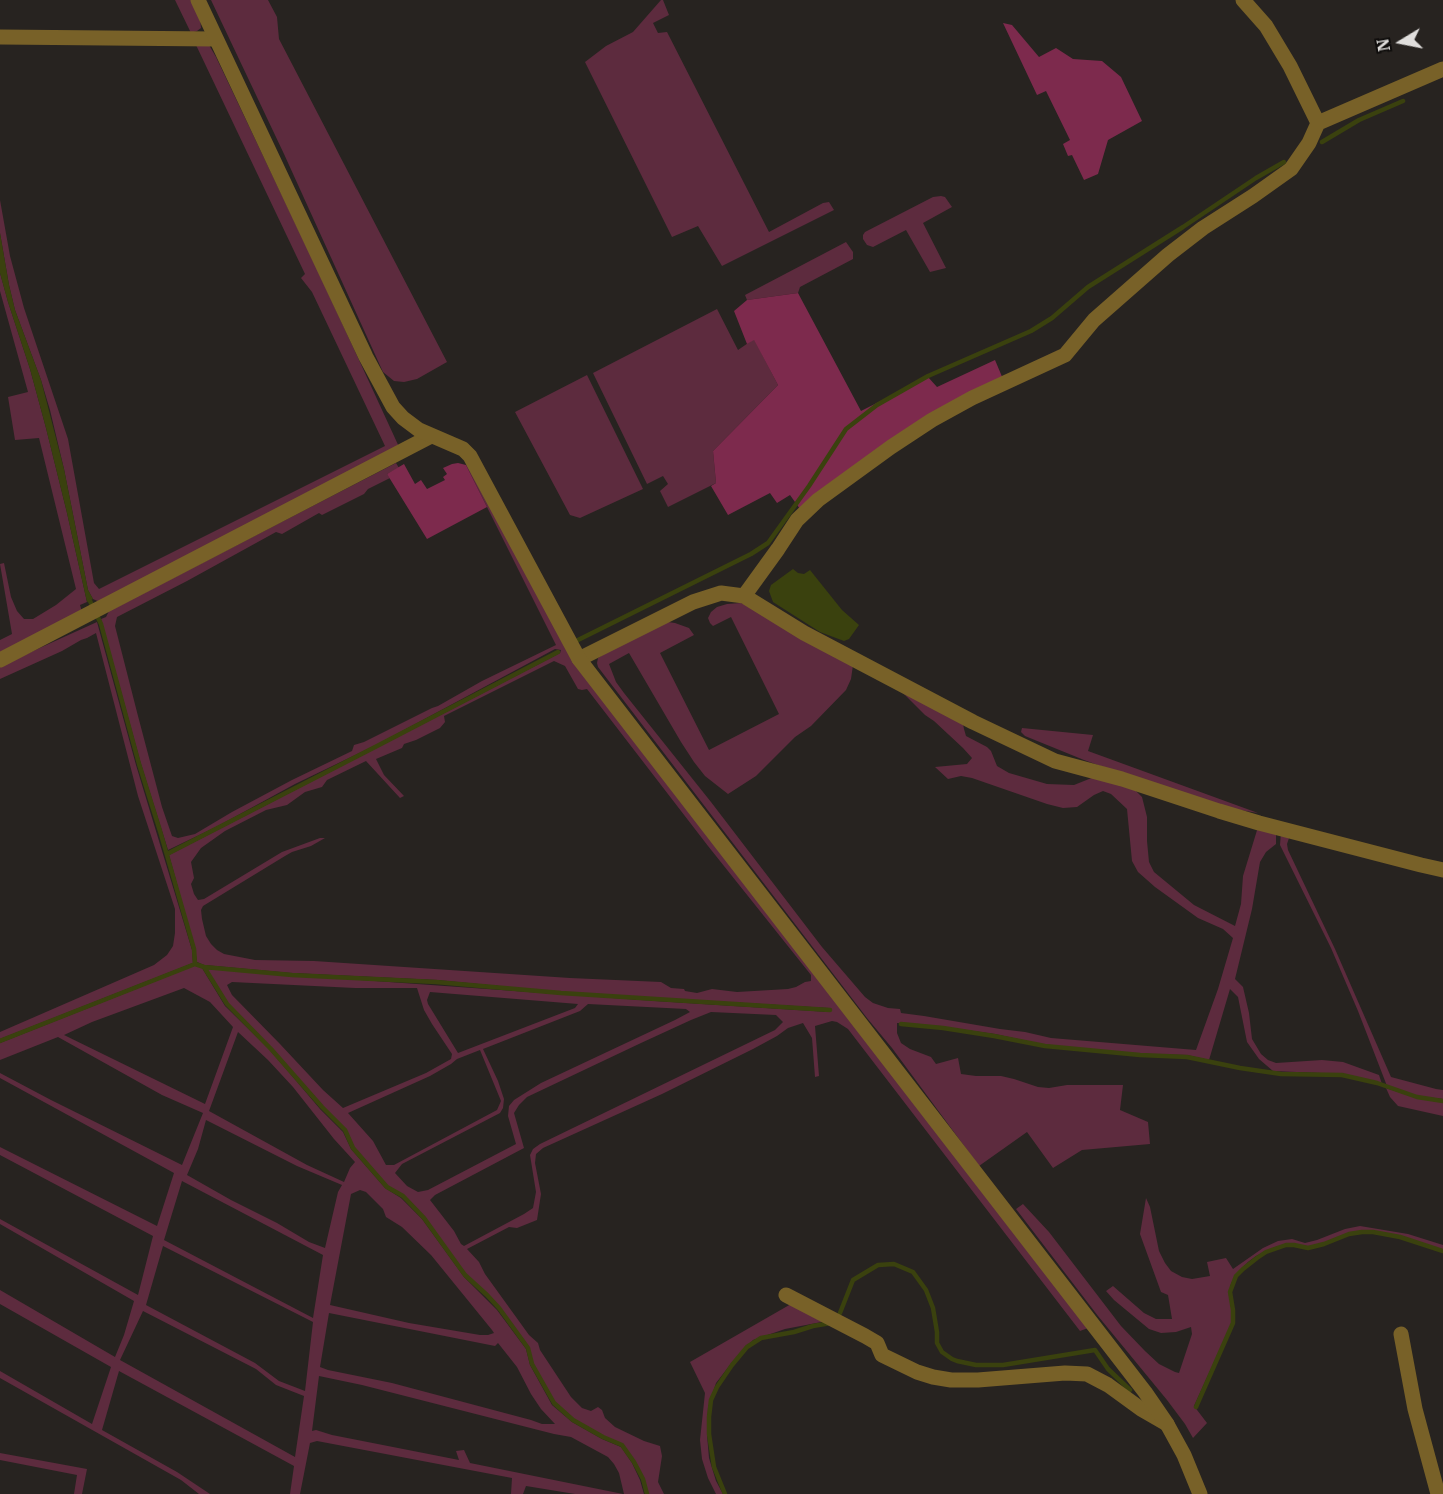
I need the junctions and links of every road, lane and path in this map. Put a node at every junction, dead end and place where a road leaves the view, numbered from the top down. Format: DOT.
graph roads {
  1 [pos="198,0"];
  2 [pos="1243,0"];
  3 [pos="0,37"];
  4 [pos="215,39"];
  5 [pos="1443,69"];
  6 [pos="1318,123"];
  7 [pos="431,436"];
  8 [pos="744,596"];
  9 [pos="579,659"];
  10 [pos="0,660"];
  11 [pos="1443,870"];
  12 [pos="786,1295"];
  13 [pos="1401,1334"];
  14 [pos="1167,1424"];
  15 [pos="1200,1494"];
  16 [pos="1438,1494"];
  1 -- 4 [label="street"];
  2 -- 6 [label="street"];
  3 -- 4 [label="street"];
  4 -- 7 [label="street"];
  5 -- 6 [label="street"];
  6 -- 8 [label="street"];
  7 -- 9 [label="street"];
  7 -- 10 [label="street"];
  8 -- 9 [label="street"];
  8 -- 11 [label="street"];
  9 -- 14 [label="street"];
  12 -- 14 [label="street"];
  13 -- 16 [label="street"];
  14 -- 15 [label="street"];
}
